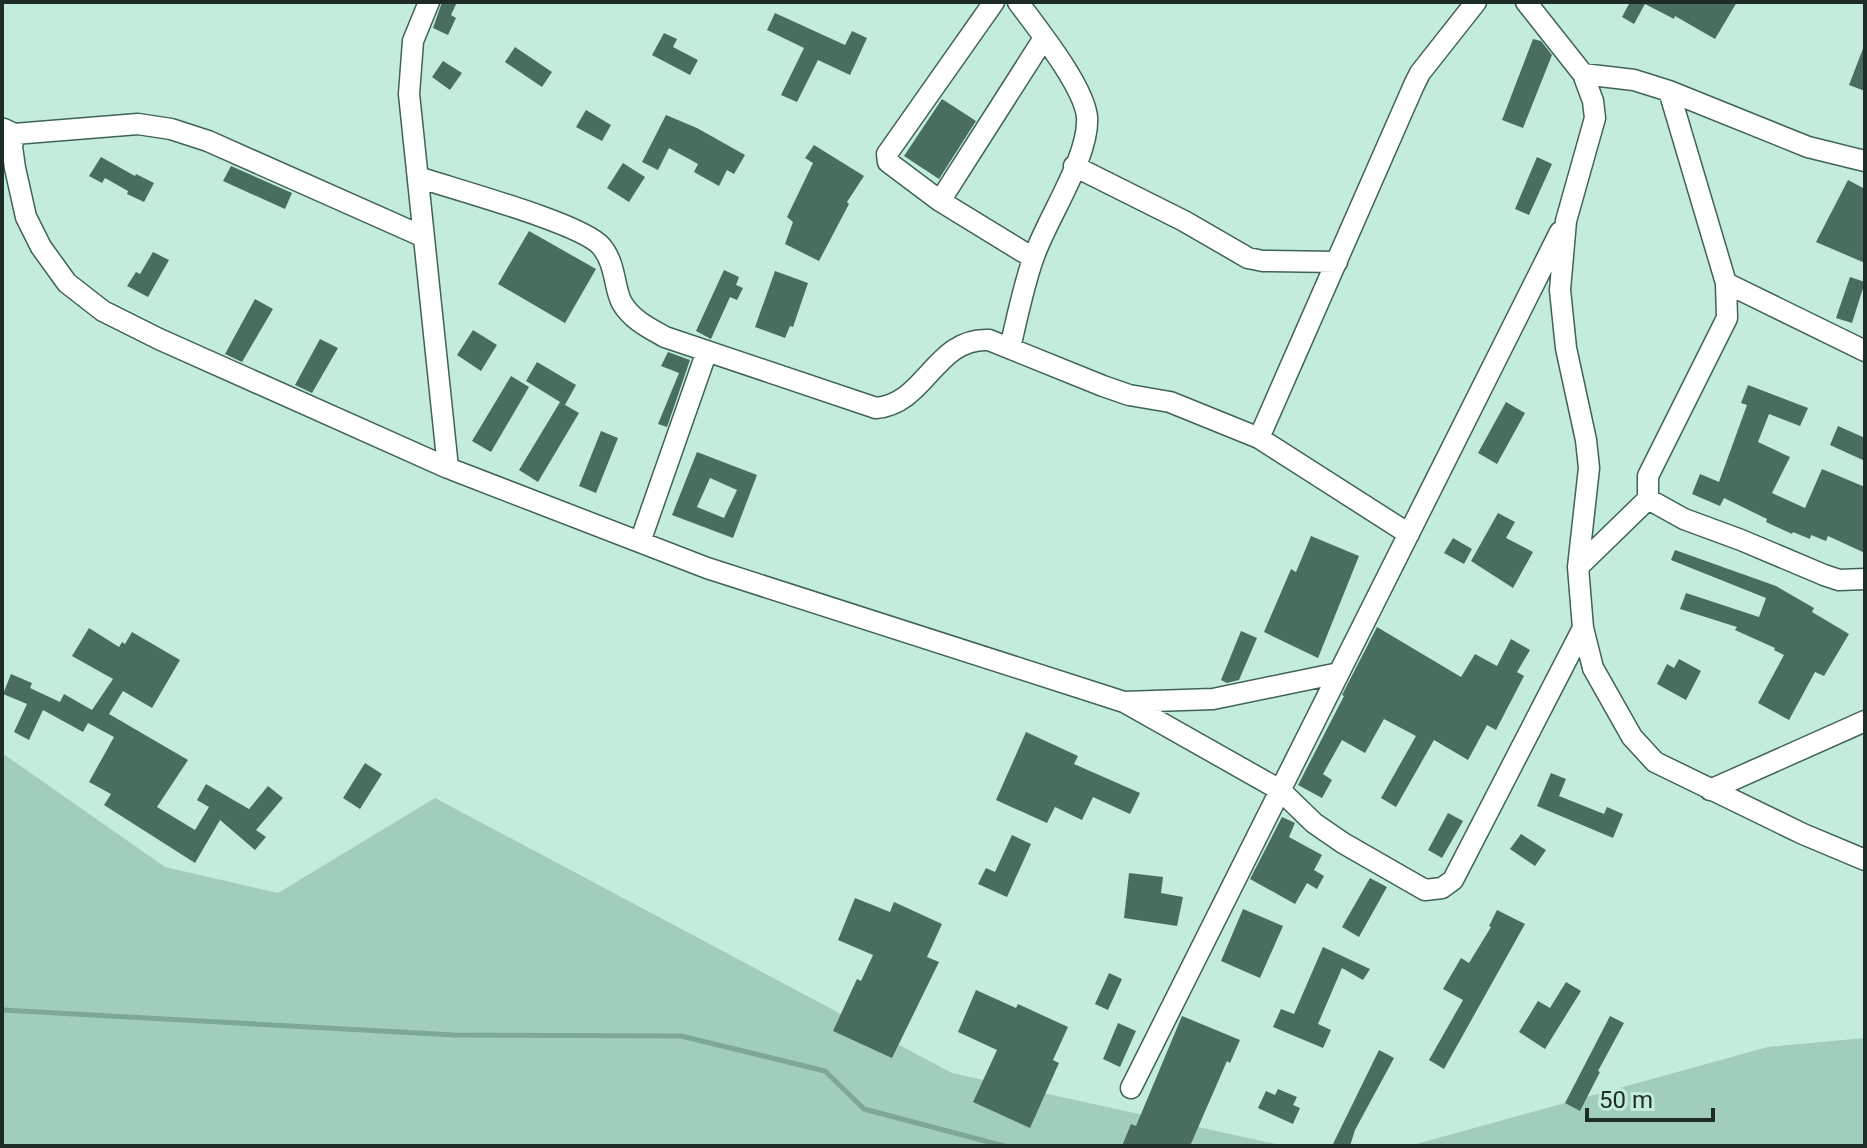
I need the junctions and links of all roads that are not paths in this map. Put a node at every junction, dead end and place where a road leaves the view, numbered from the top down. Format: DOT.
graph roads {
  1 [pos="429,2"];
  2 [pos="994,2"];
  3 [pos="1018,2"];
  4 [pos="1476,2"];
  5 [pos="1526,2"];
  6 [pos="1044,38"];
  7 [pos="1583,74"];
  8 [pos="1669,91"];
  9 [pos="8,131"];
  10 [pos="1865,161"];
  11 [pos="1074,166"];
  12 [pos="418,177"];
  13 [pos="940,201"];
  14 [pos="1566,221"];
  15 [pos="424,237"];
  16 [pos="1033,258"];
  17 [pos="1337,262"];
  18 [pos="1726,283"];
  19 [pos="1010,348"];
  20 [pos="707,351"];
  21 [pos="1865,351"];
  22 [pos="1259,438"];
  23 [pos="448,468"];
  24 [pos="1648,499"];
  25 [pos="1409,534"];
  26 [pos="640,542"];
  27 [pos="1578,567"];
  28 [pos="1865,579"];
  29 [pos="1583,628"];
  30 [pos="1339,673"];
  31 [pos="1124,702"];
  32 [pos="1865,721"];
  33 [pos="1280,790"];
  34 [pos="1710,790"];
  35 [pos="1865,860"];
  36 [pos="1131,1088"];
  1 -- 12 [label="street"];
  2 -- 13 [label="street"];
  3 -- 6 [label="street"];
  4 -- 17 [label="street"];
  5 -- 7 [label="street"];
  6 -- 11 [label="street"];
  6 -- 13 [label="street"];
  7 -- 8 [label="street"];
  7 -- 14 [label="street"];
  8 -- 10 [label="street"];
  8 -- 18 [label="street"];
  9 -- 15 [label="street"];
  9 -- 23 [label="street"];
  11 -- 16 [label="street"];
  11 -- 17 [label="street"];
  12 -- 15 [label="street"];
  12 -- 20 [label="street"];
  13 -- 16 [label="street"];
  14 -- 25 [label="street"];
  14 -- 27 [label="street"];
  15 -- 23 [label="street"];
  16 -- 19 [label="street"];
  17 -- 22 [label="street"];
  18 -- 21 [label="street"];
  18 -- 24 [label="street"];
  19 -- 20 [label="street"];
  19 -- 22 [label="street"];
  20 -- 26 [label="street"];
  22 -- 25 [label="street"];
  23 -- 26 [label="street"];
  24 -- 27 [label="street"];
  24 -- 28 [label="street"];
  25 -- 30 [label="street"];
  26 -- 31 [label="street"];
  27 -- 29 [label="street"];
  29 -- 33 [label="street"];
  29 -- 34 [label="street"];
  30 -- 31 [label="street"];
  30 -- 33 [label="street"];
  31 -- 33 [label="street"];
  32 -- 34 [label="street"];
  33 -- 36 [label="street"];
  34 -- 35 [label="street"];
}
